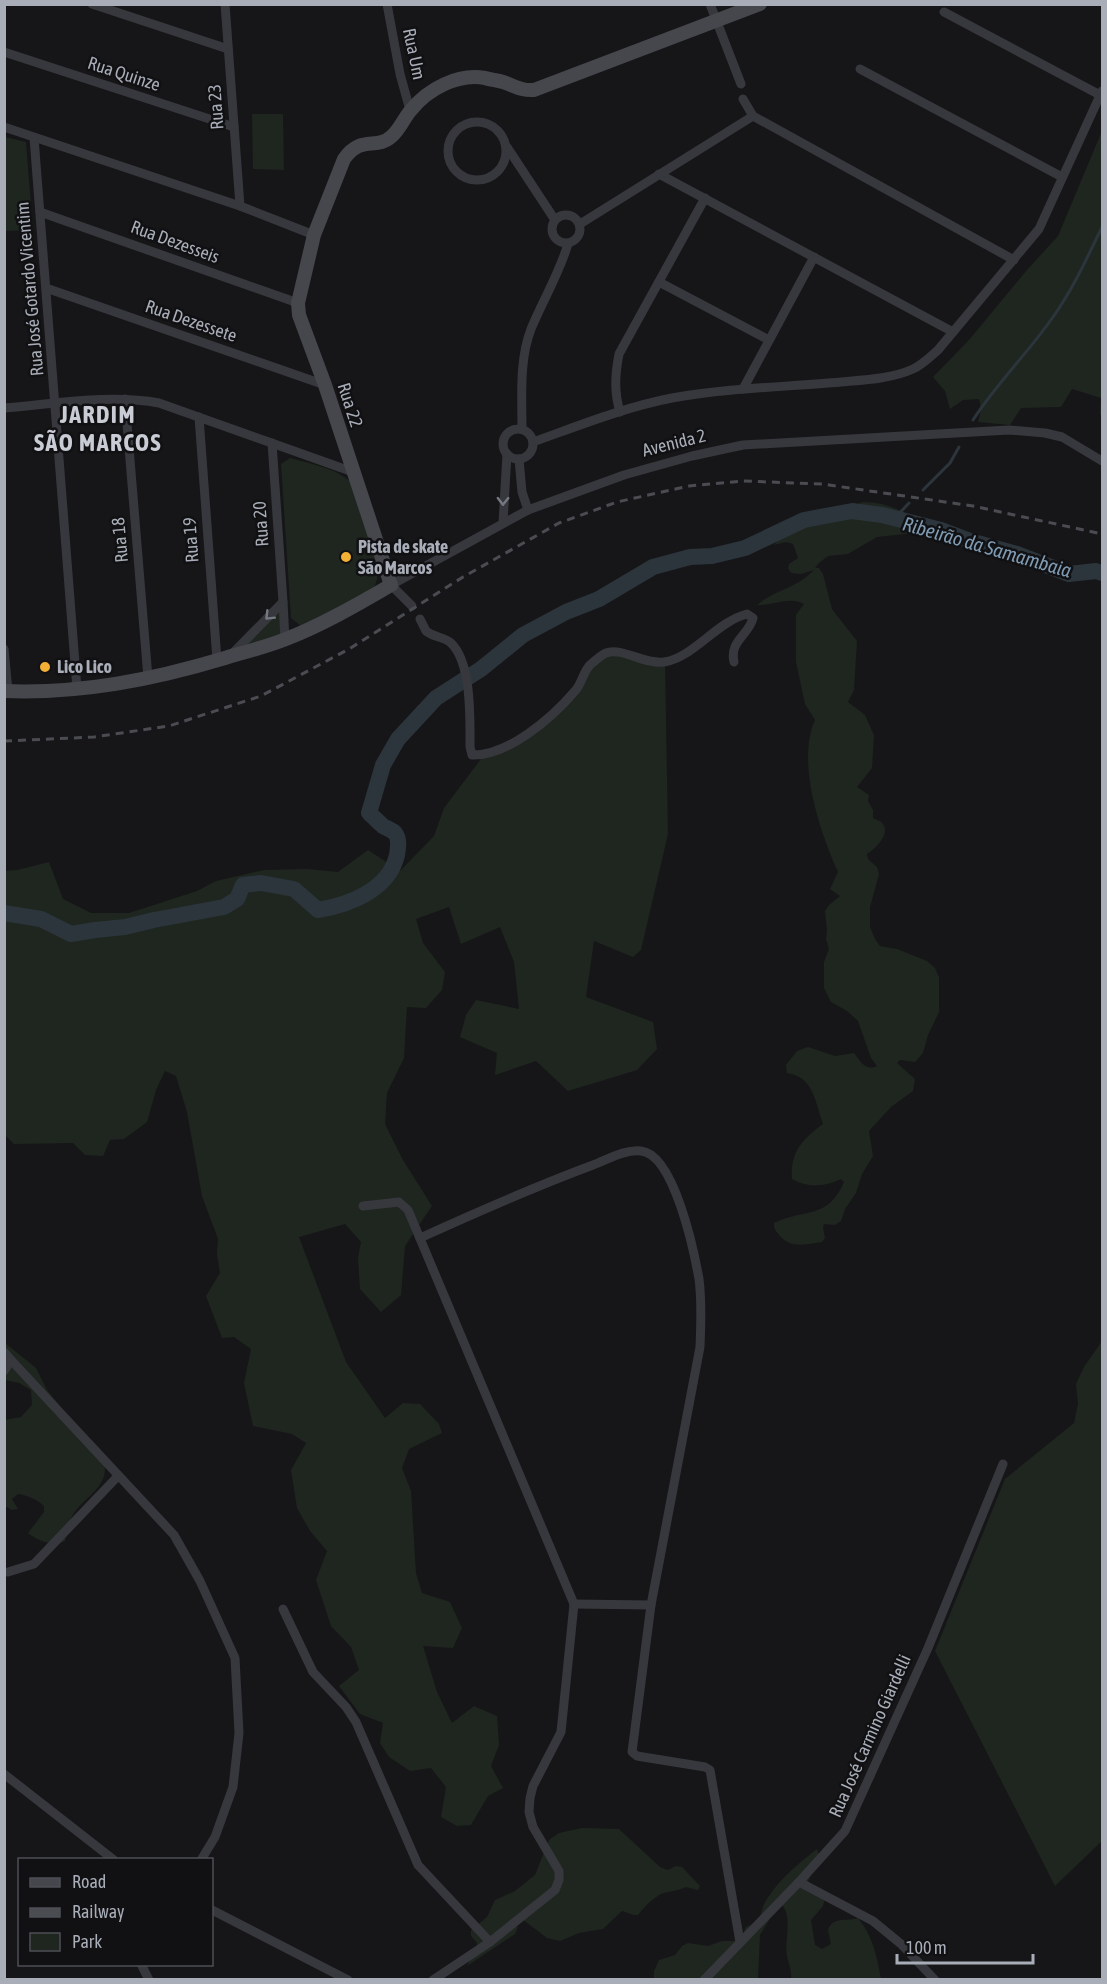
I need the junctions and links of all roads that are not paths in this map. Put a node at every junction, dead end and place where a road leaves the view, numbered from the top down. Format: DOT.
graph roads {
  1 [pos="92,4"];
  2 [pos="225,4"];
  3 [pos="387,4"];
  4 [pos="710,4"];
  5 [pos="760,4"];
  6 [pos="944,12"];
  7 [pos="717,21"];
  8 [pos="228,49"];
  9 [pos="4,52"];
  10 [pos="860,69"];
  11 [pos="741,84"];
  12 [pos="1101,93"];
  13 [pos="743,99"];
  14 [pos="410,110"];
  15 [pos="753,116"];
  16 [pos="4,127"];
  17 [pos="234,127"];
  18 [pos="34,138"];
  19 [pos="506,145"];
  20 [pos="659,174"];
  21 [pos="1062,177"];
  22 [pos="705,198"];
  23 [pos="240,206"];
  24 [pos="40,212"];
  25 [pos="555,220"];
  26 [pos="580,224"];
  27 [pos="314,235"];
  28 [pos="568,244"];
  29 [pos="814,257"];
  30 [pos="1014,260"];
  31 [pos="659,282"];
  32 [pos="46,288"];
  33 [pos="298,303"];
  34 [pos="953,332"];
  35 [pos="769,340"];
  36 [pos="325,385"];
  37 [pos="743,389"];
  38 [pos="125,399"];
  39 [pos="55,404"];
  40 [pos="4,408"];
  41 [pos="620,412"];
  42 [pos="199,417"];
  43 [pos="522,429"];
  44 [pos="533,442"];
  45 [pos="272,443"];
  46 [pos="507,454"];
  47 [pos="519,459"];
  48 [pos="1102,461"];
  49 [pos="353,472"];
  50 [pos="528,510"];
  51 [pos="503,523"];
  52 [pos="391,585"];
  53 [pos="283,602"];
  54 [pos="412,606"];
  55 [pos="420,618"];
  56 [pos="285,640"];
  57 [pos="4,649"];
  58 [pos="223,658"];
  59 [pos="734,662"];
  60 [pos="148,678"];
  61 [pos="77,689"];
  62 [pos="6,691"];
  63 [pos="363,1206"];
  64 [pos="420,1238"];
  65 [pos="8,1356"];
  66 [pos="4,1371"];
  67 [pos="1003,1464"];
  68 [pos="118,1476"];
  69 [pos="8,1572"];
  70 [pos="574,1604"];
  71 [pos="651,1605"];
  72 [pos="283,1609"];
  73 [pos="4,1774"];
  74 [pos="111,1858"];
  75 [pos="202,1858"];
  76 [pos="799,1882"];
  77 [pos="213,1911"];
  78 [pos="490,1942"];
  79 [pos="740,1942"];
  80 [pos="142,1966"];
  81 [pos="149,1980"];
  82 [pos="348,1980"];
  83 [pos="433,1980"];
  84 [pos="704,1980"];
  85 [pos="936,1980"];
  1 -- 8 [label="street"];
  2 -- 8 [label="street, Rua 23"];
  3 -- 14 [label="street, Rua Um"];
  4 -- 7 [label="street"];
  5 -- 7 [label="street"];
  6 -- 12 [label="street"];
  7 -- 11 [label="street"];
  7 -- 14 [label="street"];
  8 -- 17 [label="street, Rua 23"];
  9 -- 17 [label="street, Rua Quinze"];
  10 -- 21 [label="street"];
  12 -- 21 [label="street"];
  13 -- 15 [label="street"];
  14 -- 27 [label="street, Rua 22"];
  15 -- 20 [label="street"];
  15 -- 30 [label="street"];
  16 -- 18 [label="street"];
  17 -- 23 [label="street, Rua 23"];
  18 -- 23 [label="street"];
  18 -- 24 [label="street, Rua José Gotardo Vicentim"];
  19 -- 19 [label="street"];
  19 -- 25 [label="street"];
  20 -- 22 [label="street"];
  20 -- 26 [label="street"];
  21 -- 30 [label="street"];
  22 -- 29 [label="street"];
  22 -- 31 [label="street"];
  23 -- 27 [label="street"];
  24 -- 32 [label="street, Rua José Gotardo Vicentim"];
  24 -- 33 [label="street, Rua Dezesseis"];
  25 -- 26 [label="street"];
  25 -- 28 [label="street"];
  26 -- 28 [label="street"];
  27 -- 33 [label="street, Rua 22"];
  28 -- 43 [label="street"];
  29 -- 34 [label="street"];
  29 -- 35 [label="street"];
  30 -- 34 [label="street"];
  31 -- 35 [label="street"];
  31 -- 41 [label="street"];
  32 -- 36 [label="street, Rua Dezessete"];
  32 -- 39 [label="street, Rua José Gotardo Vicentim"];
  33 -- 36 [label="street, Rua 22"];
  34 -- 37 [label="street"];
  35 -- 37 [label="street"];
  36 -- 49 [label="street, Rua 22"];
  37 -- 41 [label="street"];
  38 -- 39 [label="street"];
  38 -- 42 [label="street"];
  38 -- 60 [label="street, Rua 18"];
  39 -- 40 [label="street"];
  39 -- 61 [label="street, Rua José Gotardo Vicentim"];
  41 -- 44 [label="street"];
  42 -- 45 [label="street"];
  42 -- 58 [label="street, Rua 19"];
  43 -- 44 [label="street"];
  43 -- 46 [label="street"];
  44 -- 47 [label="street"];
  45 -- 49 [label="street"];
  45 -- 53 [label="street, Rua 20"];
  46 -- 47 [label="street"];
  46 -- 51 [label="street, one-way"];
  47 -- 50 [label="street"];
  48 -- 50 [label="street, Avenida 2"];
  49 -- 52 [label="street, Rua 22"];
  50 -- 51 [label="street, Avenida 2"];
  51 -- 52 [label="street, Avenida 2"];
  52 -- 54 [label="street"];
  52 -- 56 [label="street, Avenida 2"];
  53 -- 56 [label="street, Rua 20"];
  53 -- 58 [label="street, one-way"];
  55 -- 59 [label="street"];
  56 -- 58 [label="street, Avenida 2"];
  57 -- 62 [label="street"];
  58 -- 60 [label="street, Avenida 2"];
  60 -- 61 [label="street, Avenida 2"];
  61 -- 62 [label="street, Avenida 2"];
  63 -- 64 [label="street"];
  64 -- 70 [label="street"];
  64 -- 71 [label="street"];
  65 -- 66 [label="street"];
  65 -- 68 [label="street"];
  67 -- 76 [label="street, Rua José Carmino Giardelli"];
  68 -- 69 [label="street"];
  68 -- 75 [label="street"];
  70 -- 71 [label="street"];
  70 -- 78 [label="street"];
  71 -- 79 [label="street"];
  72 -- 78 [label="street"];
  73 -- 74 [label="street"];
  76 -- 79 [label="street, Rua José Carmino Giardelli"];
  76 -- 85 [label="street"];
  77 -- 82 [label="street"];
  78 -- 83 [label="street"];
  79 -- 84 [label="street, Rua José Carmino Giardelli"];
  80 -- 81 [label="street"];
}
